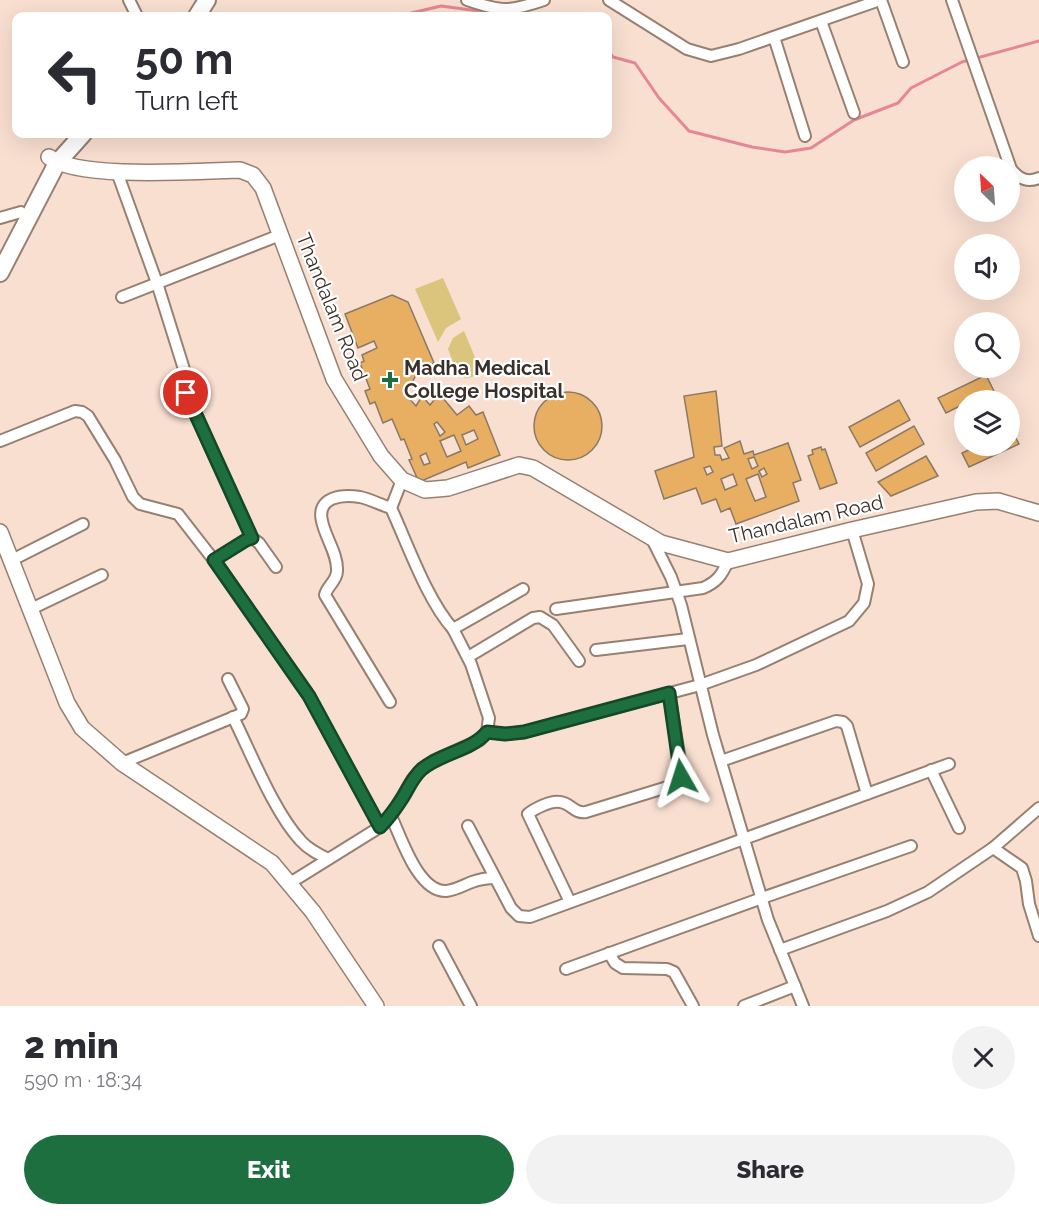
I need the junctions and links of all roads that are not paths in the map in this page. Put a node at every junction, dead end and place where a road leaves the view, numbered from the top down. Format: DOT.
graph roads {
  1 [pos="467,0"];
  2 [pos="544,0"];
  3 [pos="609,0"];
  4 [pos="881,0"];
  5 [pos="952,0"];
  6 [pos="822,21"];
  7 [pos="774,37"];
  8 [pos="903,62"];
  9 [pos="854,113"];
  10 [pos="806,136"];
  11 [pos="67,138"];
  12 [pos="78,138"];
  13 [pos="53,160"];
  14 [pos="117,172"];
  15 [pos="1039,178"];
  16 [pos="21,212"];
  17 [pos="0,218"];
  18 [pos="280,235"];
  19 [pos="0,254"];
  20 [pos="0,273"];
  21 [pos="157,283"];
  22 [pos="122,297"];
  23 [pos="0,441"];
  24 [pos="402,480"];
  25 [pos="391,508"];
  26 [pos="1039,513"];
  27 [pos="83,524"];
  28 [pos="852,530"];
  29 [pos="0,532"];
  30 [pos="651,537"];
  31 [pos="252,538"];
  32 [pos="214,560"];
  33 [pos="728,561"];
  34 [pos="8,565"];
  35 [pos="276,567"];
  36 [pos="102,575"];
  37 [pos="523,589"];
  38 [pos="676,593"];
  39 [pos="31,609"];
  40 [pos="556,609"];
  41 [pos="453,629"];
  42 [pos="688,639"];
  43 [pos="596,650"];
  44 [pos="468,657"];
  45 [pos="579,661"];
  46 [pos="228,679"];
  47 [pos="700,685"];
  48 [pos="669,693"];
  49 [pos="390,702"];
  50 [pos="233,717"];
  51 [pos="487,732"];
  52 [pos="721,761"];
  53 [pos="122,763"];
  54 [pos="949,764"];
  55 [pos="931,770"];
  56 [pos="867,794"];
  57 [pos="1039,808"];
  58 [pos="391,816"];
  59 [pos="468,826"];
  60 [pos="380,827"];
  61 [pos="959,828"];
  62 [pos="744,838"];
  63 [pos="911,846"];
  64 [pos="993,848"];
  65 [pos="328,860"];
  66 [pos="495,878"];
  67 [pos="290,883"];
  68 [pos="762,898"];
  69 [pos="570,902"];
  70 [pos="1039,936"];
  71 [pos="439,946"];
  72 [pos="780,950"];
  73 [pos="609,954"];
  74 [pos="566,969"];
  75 [pos="795,986"];
  76 [pos="376,1006"];
  77 [pos="471,1006"];
  78 [pos="693,1006"];
  79 [pos="744,1006"];
  80 [pos="803,1006"];
  1 -- 2 [label="street"];
  3 -- 7 [label="street"];
  4 -- 6 [label="street"];
  4 -- 8 [label="street"];
  5 -- 15 [label="street"];
  6 -- 7 [label="street"];
  6 -- 9 [label="street"];
  7 -- 10 [label="street"];
  11 -- 13 [label="main road"];
  12 -- 13 [label="main road"];
  13 -- 14 [label="street, Thandalam Road"];
  13 -- 16 [label="main road"];
  13 -- 20 [label="main road"];
  14 -- 18 [label="street, Thandalam Road"];
  14 -- 21 [label="street"];
  16 -- 17 [label="street"];
  16 -- 19 [label="main road"];
  18 -- 21 [label="street"];
  18 -- 24 [label="street, Thandalam Road"];
  21 -- 22 [label="street"];
  21 -- 31 [label="street"];
  23 -- 32 [label="street"];
  24 -- 25 [label="street"];
  24 -- 30 [label="street, Thandalam Road"];
  25 -- 41 [label="street"];
  25 -- 49 [label="street"];
  26 -- 28 [label="street, Thandalam Road"];
  27 -- 34 [label="street"];
  28 -- 33 [label="street, Thandalam Road"];
  28 -- 47 [label="street"];
  29 -- 34 [label="street"];
  30 -- 33 [label="street, Thandalam Road"];
  30 -- 38 [label="street"];
  31 -- 32 [label="street"];
  31 -- 35 [label="street"];
  32 -- 60 [label="street"];
  33 -- 38 [label="street"];
  34 -- 39 [label="street"];
  36 -- 39 [label="street"];
  37 -- 41 [label="street"];
  38 -- 40 [label="street"];
  38 -- 42 [label="street"];
  39 -- 53 [label="street"];
  41 -- 44 [label="street"];
  42 -- 43 [label="street"];
  42 -- 47 [label="street"];
  44 -- 45 [label="street"];
  44 -- 51 [label="street"];
  46 -- 50 [label="street"];
  47 -- 48 [label="street"];
  47 -- 52 [label="street"];
  48 -- 51 [label="street"];
  48 -- 69 [label="street"];
  50 -- 53 [label="street"];
  50 -- 65 [label="street"];
  51 -- 58 [label="street"];
  52 -- 56 [label="street"];
  52 -- 62 [label="street"];
  53 -- 67 [label="street"];
  54 -- 55 [label="street"];
  55 -- 56 [label="street"];
  55 -- 61 [label="street"];
  56 -- 62 [label="street"];
  57 -- 64 [label="street"];
  58 -- 60 [label="street"];
  58 -- 66 [label="street"];
  59 -- 66 [label="street"];
  60 -- 65 [label="street"];
  62 -- 68 [label="street"];
  62 -- 69 [label="street"];
  63 -- 68 [label="street"];
  64 -- 70 [label="street"];
  64 -- 72 [label="street"];
  65 -- 67 [label="street"];
  66 -- 69 [label="street"];
  67 -- 76 [label="street"];
  68 -- 72 [label="street"];
  68 -- 73 [label="street"];
  71 -- 77 [label="street"];
  72 -- 75 [label="street"];
  73 -- 74 [label="street"];
  73 -- 78 [label="street"];
  75 -- 79 [label="street"];
  75 -- 80 [label="street"];
}
